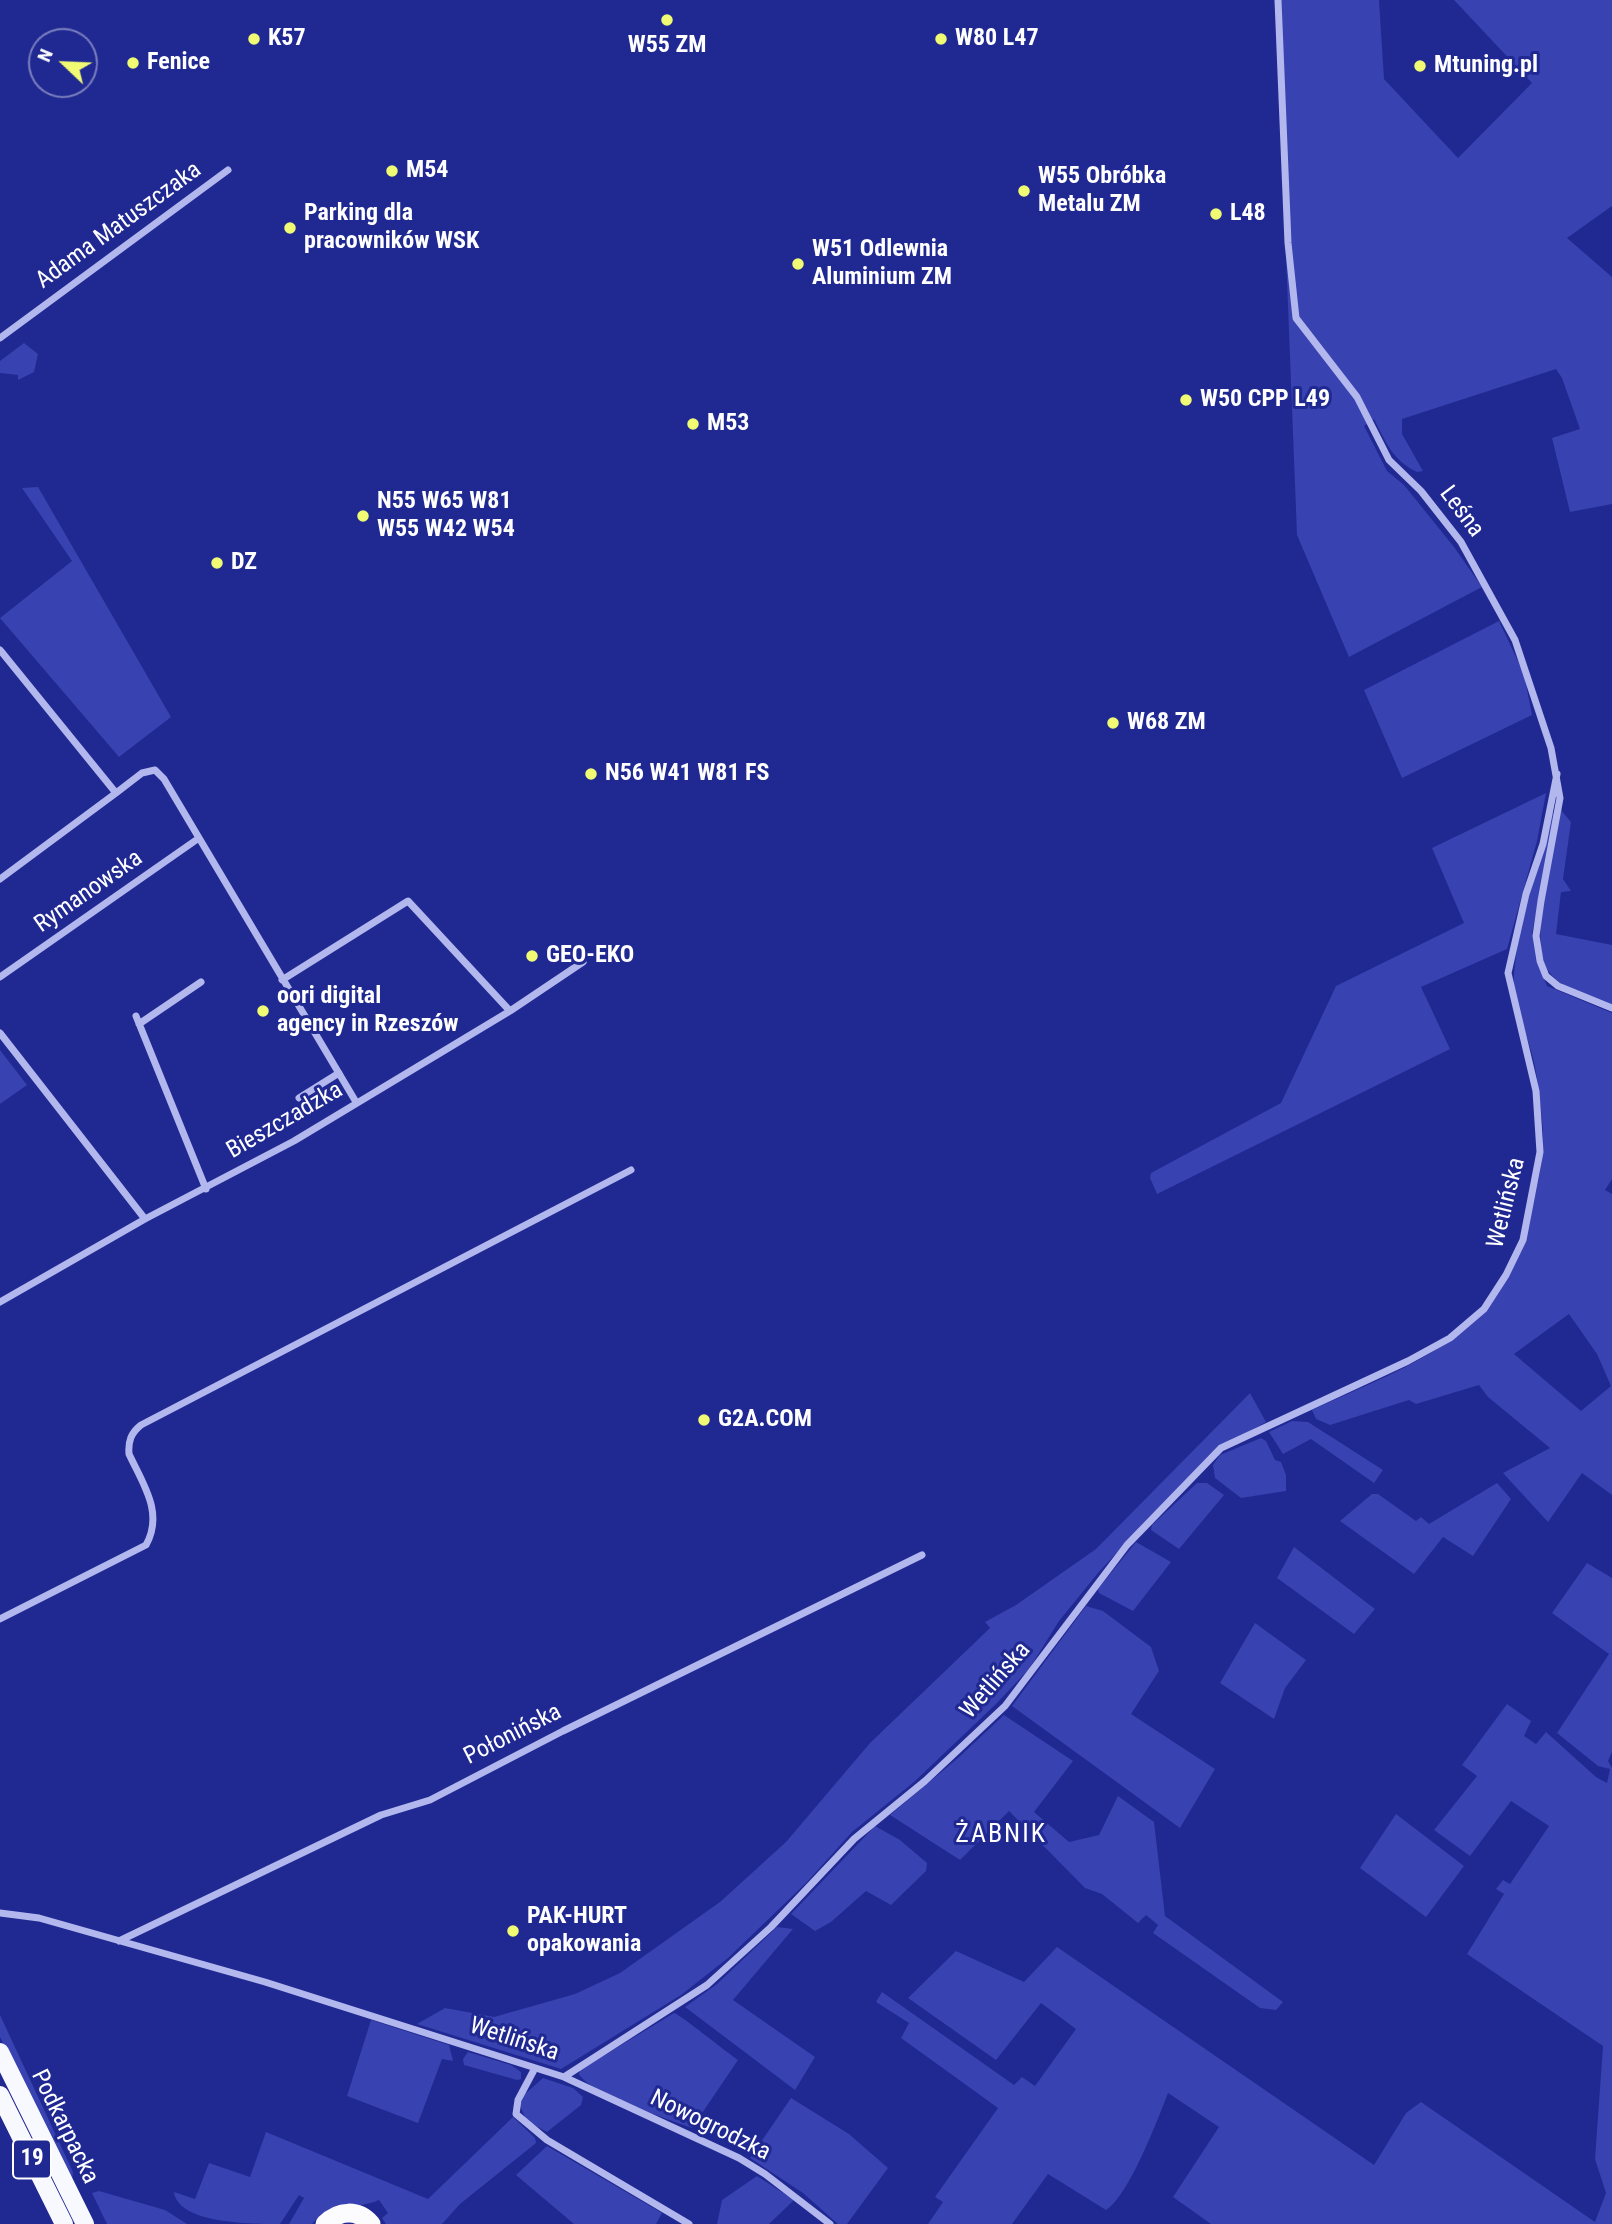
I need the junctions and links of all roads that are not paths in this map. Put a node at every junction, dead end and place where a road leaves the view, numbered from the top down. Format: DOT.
graph roads {
  1 [pos="1278,0"];
  2 [pos="228,170"];
  3 [pos="0,338"];
  4 [pos="0,650"];
  5 [pos="1557,774"];
  6 [pos="116,793"];
  7 [pos="199,838"];
  8 [pos="0,879"];
  9 [pos="583,962"];
  10 [pos="0,977"];
  11 [pos="282,980"];
  12 [pos="201,982"];
  13 [pos="1612,1008"];
  14 [pos="510,1011"];
  15 [pos="0,1033"];
  16 [pos="339,1073"];
  17 [pos="299,1098"];
  18 [pos="356,1102"];
  19 [pos="631,1170"];
  20 [pos="206,1189"];
  21 [pos="145,1219"];
  22 [pos="0,1302"];
  23 [pos="922,1555"];
  24 [pos="0,1619"];
  25 [pos="0,1913"];
  26 [pos="119,1941"];
  27 [pos="0,2052"];
  28 [pos="535,2068"];
  29 [pos="564,2077"];
  30 [pos="0,2095"];
  31 [pos="64,2224"];
  32 [pos="85,2224"];
  33 [pos="324,2224"];
  34 [pos="371,2224"];
  35 [pos="689,2224"];
  36 [pos="830,2224"];
  1 -- 5 [label="street, Leśna"];
  2 -- 3 [label="street, Adama Matuszczaka"];
  4 -- 6 [label="street"];
  5 -- 13 [label="street, Leśna"];
  5 -- 29 [label="street, Wetlińska"];
  6 -- 7 [label="street"];
  6 -- 8 [label="street"];
  7 -- 10 [label="street, Rymanowska"];
  7 -- 11 [label="street"];
  9 -- 14 [label="street, Bieszczadzka"];
  11 -- 14 [label="street"];
  11 -- 16 [label="street"];
  12 -- 20 [label="street"];
  14 -- 18 [label="street, Bieszczadzka"];
  15 -- 21 [label="street"];
  16 -- 17 [label="street"];
  16 -- 18 [label="street"];
  18 -- 20 [label="street, Bieszczadzka"];
  19 -- 24 [label="street"];
  20 -- 21 [label="street, Bieszczadzka"];
  21 -- 22 [label="street, Bieszczadzka"];
  23 -- 26 [label="street, Połonińska"];
  25 -- 26 [label="street, Wetlińska"];
  26 -- 28 [label="street, Wetlińska"];
  27 -- 32 [label="main road, Podkarpacka / 19"];
  28 -- 29 [label="street, Wetlińska"];
  28 -- 35 [label="street"];
  29 -- 36 [label="street, Nowogrodzka"];
  30 -- 31 [label="main road, Podkarpacka / 19"];
  33 -- 34 [label="highway"];
}
